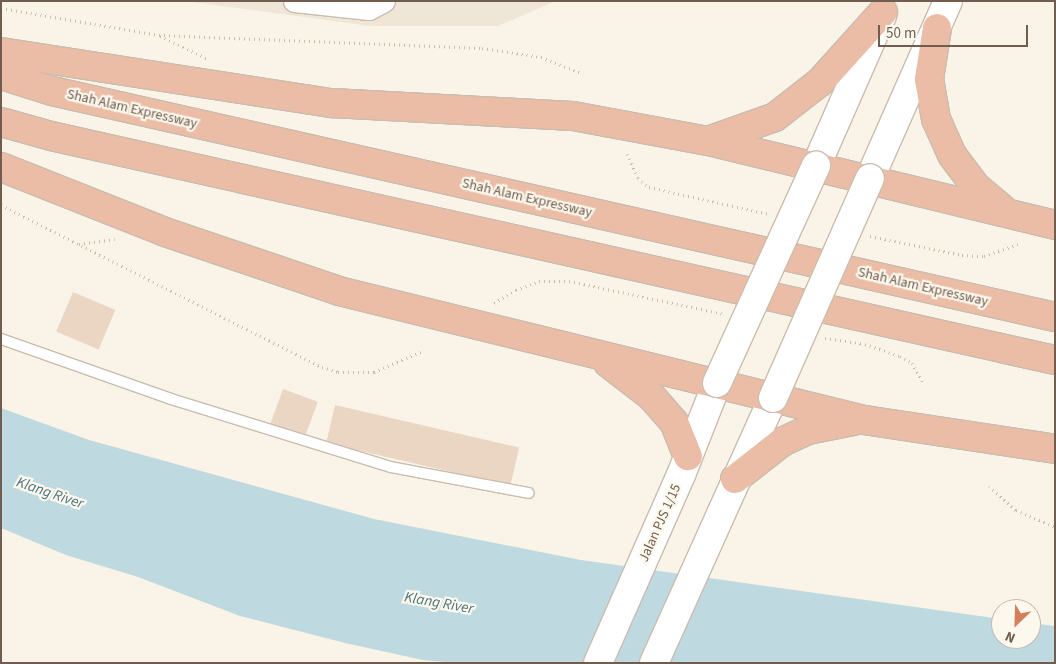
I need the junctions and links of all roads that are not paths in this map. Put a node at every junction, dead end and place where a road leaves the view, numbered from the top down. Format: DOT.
graph roads {
  1 [pos="294,1"];
  2 [pos="384,1"];
  3 [pos="948,1"];
  4 [pos="886,7"];
  5 [pos="937,28"];
  6 [pos="1,52"];
  7 [pos="1,75"];
  8 [pos="1,122"];
  9 [pos="708,141"];
  10 [pos="816,166"];
  11 [pos="1,167"];
  12 [pos="870,178"];
  13 [pos="1004,211"];
  14 [pos="1055,225"];
  15 [pos="1055,317"];
  16 [pos="1,339"];
  17 [pos="597,356"];
  18 [pos="1055,360"];
  19 [pos="717,383"];
  20 [pos="773,398"];
  21 [pos="864,420"];
  22 [pos="1055,449"];
  23 [pos="684,466"];
  24 [pos="732,486"];
  25 [pos="529,493"];
  26 [pos="598,663"];
  27 [pos="654,663"];
  1 -- 2 [label="street"];
  3 -- 5 [label="main road"];
  4 -- 9 [label="highway"];
  4 -- 10 [label="main road, Jalan PJS 1/15"];
  5 -- 12 [label="main road"];
  5 -- 13 [label="highway"];
  6 -- 9 [label="highway"];
  7 -- 15 [label="highway, Shah Alam Expressway"];
  8 -- 18 [label="highway"];
  9 -- 10 [label="highway"];
  10 -- 12 [label="highway"];
  10 -- 19 [label="main road, Jalan PJS 1/15, bridge"];
  11 -- 17 [label="highway"];
  12 -- 13 [label="highway"];
  12 -- 20 [label="main road, bridge"];
  13 -- 14 [label="highway"];
  16 -- 25 [label="lane"];
  17 -- 19 [label="highway"];
  17 -- 23 [label="highway"];
  19 -- 20 [label="highway"];
  19 -- 23 [label="main road, Jalan PJS 1/15"];
  20 -- 21 [label="highway"];
  20 -- 24 [label="main road"];
  21 -- 22 [label="highway"];
  21 -- 24 [label="highway"];
  23 -- 26 [label="main road, Jalan PJS 1/15"];
  24 -- 27 [label="main road"];
}
